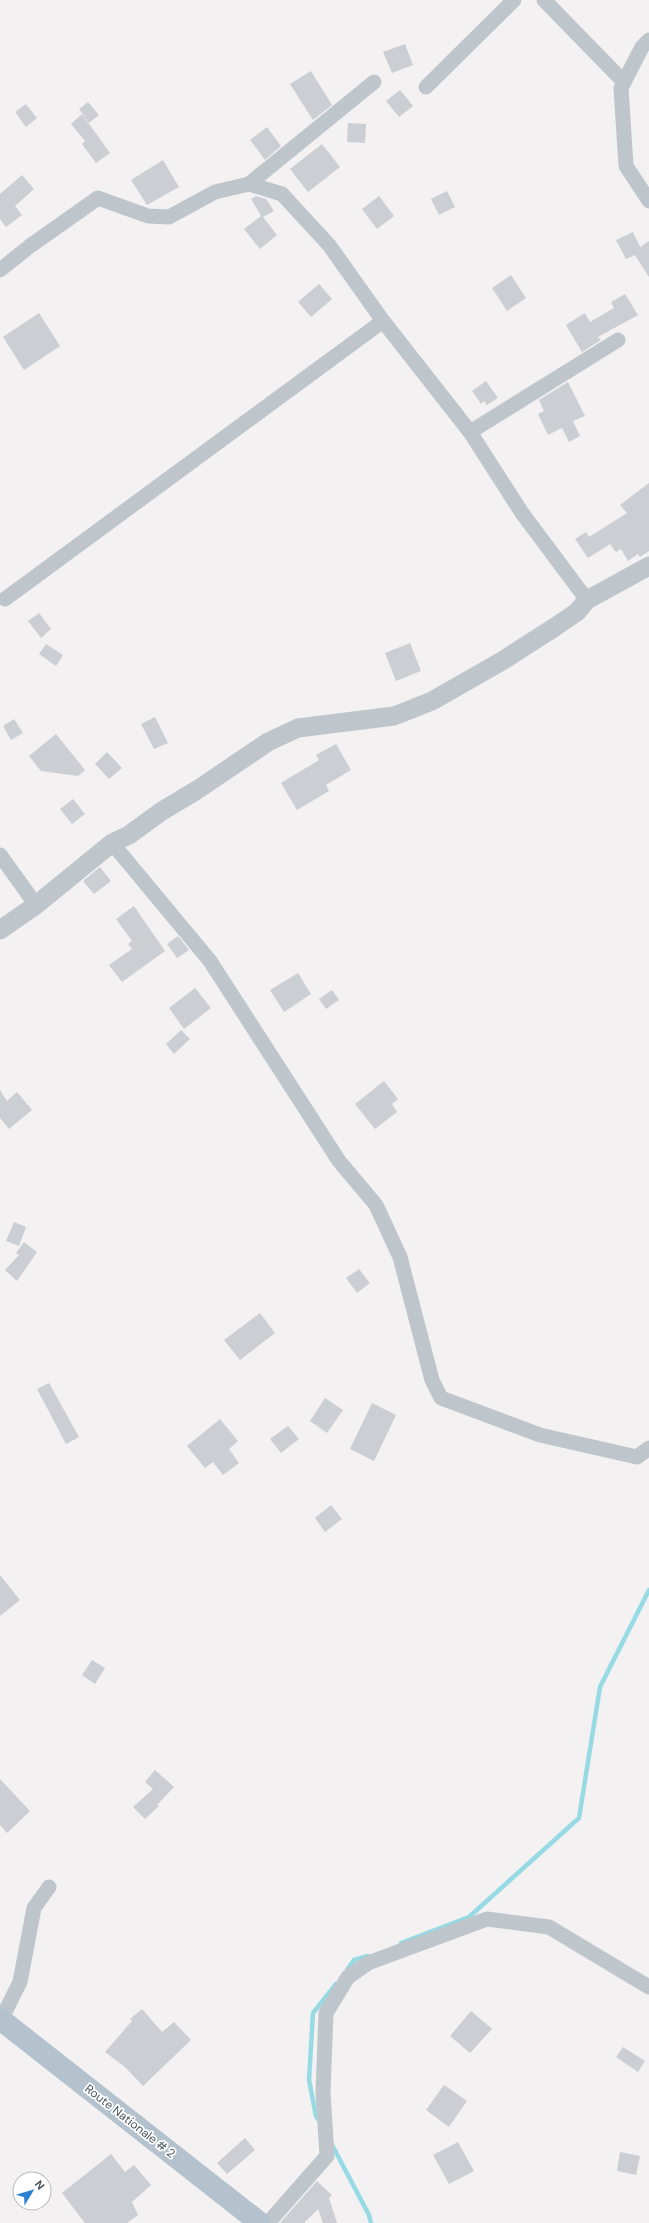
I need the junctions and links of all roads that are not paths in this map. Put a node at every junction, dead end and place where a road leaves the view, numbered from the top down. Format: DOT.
graph roads {
  1 [pos="514,0"];
  2 [pos="544,0"];
  3 [pos="649,40"];
  4 [pos="374,82"];
  5 [pos="624,82"];
  6 [pos="426,87"];
  7 [pos="249,184"];
  8 [pos="649,201"];
  9 [pos="0,270"];
  10 [pos="383,321"];
  11 [pos="618,340"];
  12 [pos="470,432"];
  13 [pos="649,566"];
  14 [pos="5,599"];
  15 [pos="587,600"];
  16 [pos="112,843"];
  17 [pos="0,855"];
  18 [pos="36,905"];
  19 [pos="0,930"];
  20 [pos="649,1448"];
  21 [pos="49,1886"];
  22 [pos="649,1987"];
  23 [pos="1,2020"];
  24 [pos="260,2223"];
  25 [pos="268,2223"];
  1 -- 6 [label="street"];
  2 -- 5 [label="street"];
  3 -- 5 [label="street"];
  4 -- 7 [label="street"];
  5 -- 8 [label="street"];
  7 -- 9 [label="street"];
  7 -- 10 [label="street"];
  10 -- 12 [label="street"];
  10 -- 14 [label="street"];
  11 -- 12 [label="street"];
  12 -- 15 [label="street"];
  13 -- 15 [label="street"];
  15 -- 16 [label="street"];
  16 -- 18 [label="street"];
  16 -- 20 [label="street"];
  17 -- 18 [label="street"];
  18 -- 19 [label="street"];
  21 -- 23 [label="street"];
  22 -- 25 [label="street"];
  23 -- 24 [label="main road, Route Nationale # 2"];
}
